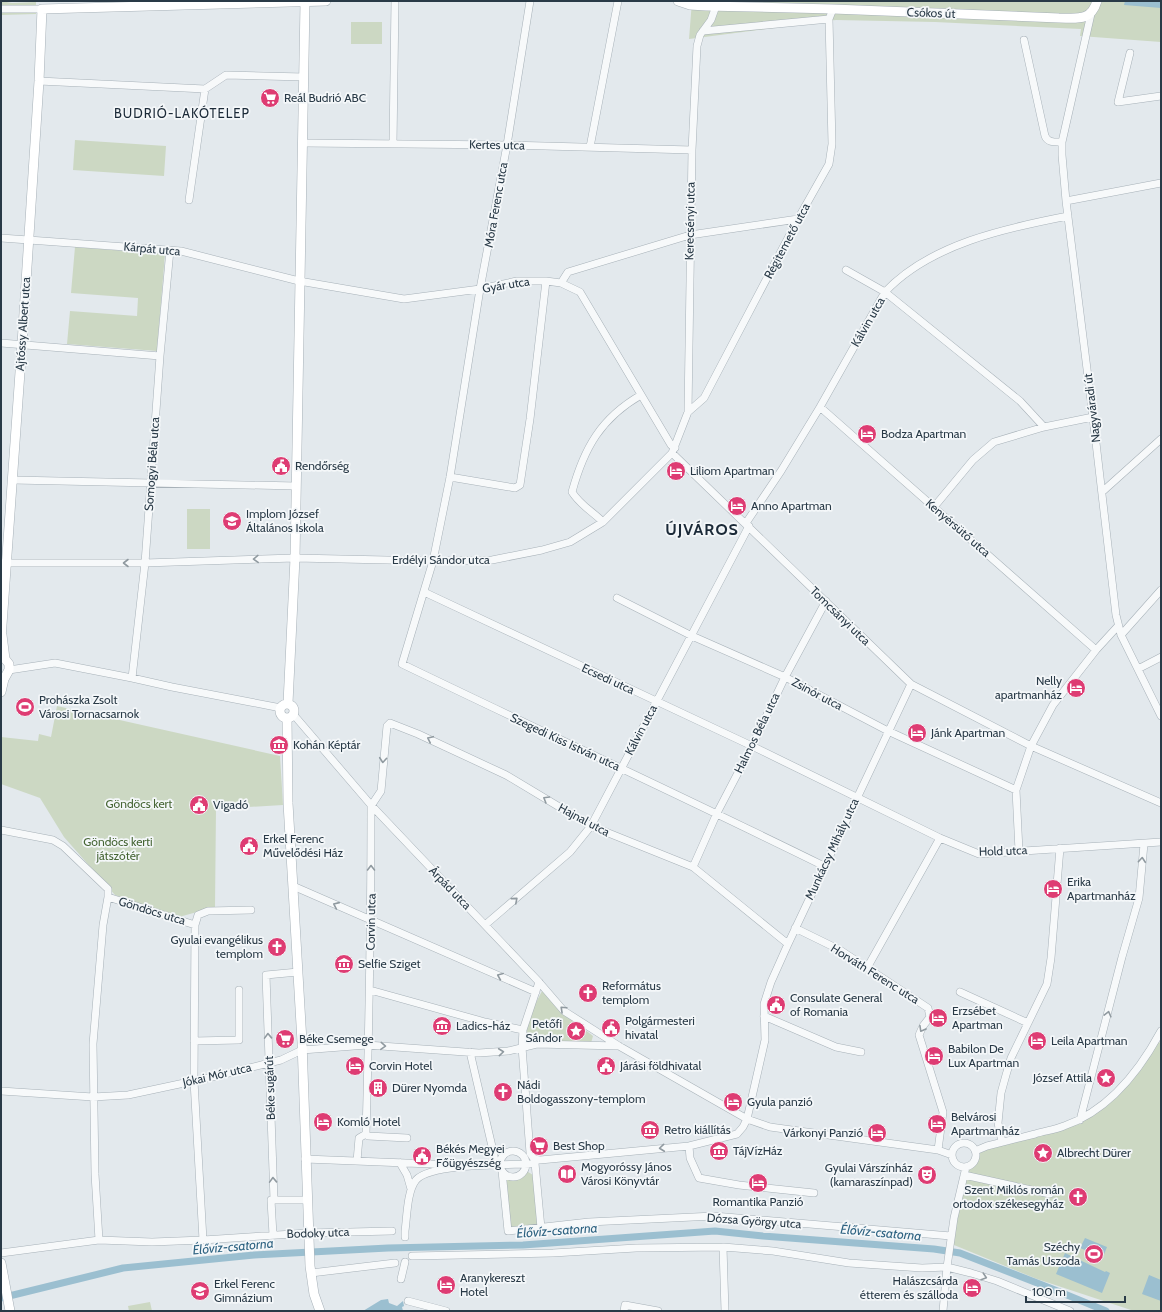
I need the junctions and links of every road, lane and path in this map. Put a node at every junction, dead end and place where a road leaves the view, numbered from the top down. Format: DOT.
graph roads {
  1 [pos="326,1"];
  2 [pos="395,1"];
  3 [pos="530,1"];
  4 [pos="618,1"];
  5 [pos="678,1"];
  6 [pos="1096,1"];
  7 [pos="305,2"];
  8 [pos="721,4"];
  9 [pos="42,9"];
  10 [pos="833,9"];
  11 [pos="1,10"];
  12 [pos="1091,14"];
  13 [pos="829,19"];
  14 [pos="703,31"];
  15 [pos="1024,40"];
  16 [pos="1130,53"];
  17 [pos="304,77"];
  18 [pos="39,81"];
  19 [pos="205,89"];
  20 [pos="1161,96"];
  21 [pos="1062,142"];
  22 [pos="303,143"];
  23 [pos="393,144"];
  24 [pos="507,145"];
  25 [pos="590,147"];
  26 [pos="692,150"];
  27 [pos="1161,184"];
  28 [pos="189,200"];
  29 [pos="1066,201"];
  30 [pos="1068,216"];
  31 [pos="798,219"];
  32 [pos="690,235"];
  33 [pos="1,238"];
  34 [pos="29,239"];
  35 [pos="170,250"];
  36 [pos="846,270"];
  37 [pos="300,281"];
  38 [pos="546,281"];
  39 [pos="561,283"];
  40 [pos="480,289"];
  41 [pos="885,292"];
  42 [pos="1,343"];
  43 [pos="22,344"];
  44 [pos="160,356"];
  45 [pos="642,395"];
  46 [pos="820,407"];
  47 [pos="688,412"];
  48 [pos="1093,417"];
  49 [pos="1044,427"];
  50 [pos="1161,439"];
  51 [pos="674,450"];
  52 [pos="450,477"];
  53 [pos="13,480"];
  54 [pos="150,483"];
  55 [pos="296,486"];
  56 [pos="1102,492"];
  57 [pos="934,507"];
  58 [pos="603,522"];
  59 [pos="747,525"];
  60 [pos="295,558"];
  61 [pos="433,561"];
  62 [pos="4,563"];
  63 [pos="145,563"];
  64 [pos="1161,590"];
  65 [pos="424,592"];
  66 [pos="617,598"];
  67 [pos="826,601"];
  68 [pos="1118,626"];
  69 [pos="1121,635"];
  70 [pos="692,636"];
  71 [pos="1,637"];
  72 [pos="1096,650"];
  73 [pos="1161,657"];
  74 [pos="6,663"];
  75 [pos="1138,669"];
  76 [pos="785,677"];
  77 [pos="132,678"];
  78 [pos="3,679"];
  79 [pos="911,684"];
  80 [pos="1,692"];
  81 [pos="656,702"];
  82 [pos="284,706"];
  83 [pos="1161,716"];
  84 [pos="291,718"];
  85 [pos="888,731"];
  86 [pos="752,746"];
  87 [pos="1031,746"];
  88 [pos="620,768"];
  89 [pos="1016,790"];
  90 [pos="857,797"];
  91 [pos="1161,803"];
  92 [pos="371,805"];
  93 [pos="717,813"];
  94 [pos="591,826"];
  95 [pos="1,830"];
  96 [pos="940,838"];
  97 [pos="1161,842"];
  98 [pos="1144,844"];
  99 [pos="1060,848"];
  100 [pos="1019,851"];
  101 [pos="824,866"];
  102 [pos="693,867"];
  103 [pos="293,886"];
  104 [pos="108,897"];
  105 [pos="251,910"];
  106 [pos="371,921"];
  107 [pos="195,925"];
  108 [pos="486,925"];
  109 [pos="795,928"];
  110 [pos="788,944"];
  111 [pos="867,968"];
  112 [pos="298,972"];
  113 [pos="539,982"];
  114 [pos="239,990"];
  115 [pos="370,990"];
  116 [pos="536,992"];
  117 [pos="960,992"];
  118 [pos="764,1016"];
  119 [pos="1028,1023"];
  120 [pos="523,1030"];
  121 [pos="1161,1031"];
  122 [pos="601,1034"];
  123 [pos="194,1041"];
  124 [pos="1158,1042"];
  125 [pos="367,1045"];
  126 [pos="598,1045"];
  127 [pos="619,1046"];
  128 [pos="522,1047"];
  129 [pos="302,1050"];
  130 [pos="470,1052"];
  131 [pos="861,1052"];
  132 [pos="269,1063"];
  133 [pos="194,1081"];
  134 [pos="1,1091"];
  135 [pos="93,1097"];
  136 [pos="747,1119"];
  137 [pos="1080,1120"];
  138 [pos="366,1134"];
  139 [pos="407,1138"];
  140 [pos="1002,1142"];
  141 [pos="689,1146"];
  142 [pos="938,1150"];
  143 [pos="975,1151"];
  144 [pos="952,1155"];
  145 [pos="305,1159"];
  146 [pos="357,1161"];
  147 [pos="400,1163"];
  148 [pos="530,1163"];
  149 [pos="460,1167"];
  150 [pos="499,1167"];
  151 [pos="966,1167"];
  152 [pos="964,1175"];
  153 [pos="411,1189"];
  154 [pos="814,1193"];
  155 [pos="1050,1194"];
  156 [pos="274,1200"];
  157 [pos="307,1200"];
  158 [pos="541,1228"];
  159 [pos="392,1231"];
  160 [pos="308,1233"];
  161 [pos="273,1235"];
  162 [pos="405,1237"];
  163 [pos="951,1238"];
  164 [pos="99,1240"];
  165 [pos="203,1240"];
  166 [pos="723,1247"];
  167 [pos="1,1253"];
  168 [pos="412,1256"];
  169 [pos="405,1262"];
  170 [pos="395,1263"];
  171 [pos="1,1264"];
  172 [pos="947,1265"];
  173 [pos="310,1269"];
  174 [pos="401,1279"];
  175 [pos="408,1301"];
  176 [pos="10,1310"];
  177 [pos="319,1311"];
  178 [pos="446,1311"];
  179 [pos="624,1311"];
  180 [pos="658,1311"];
  181 [pos="725,1311"];
  182 [pos="943,1311"];
  183 [pos="1070,1311"];
  1 -- 7 [label="main road"];
  2 -- 23 [label="street"];
  3 -- 24 [label="street, Móra Ferenc utca"];
  4 -- 25 [label="street"];
  5 -- 8 [label="main road, Csókos út"];
  6 -- 12 [label="main road"];
  7 -- 9 [label="main road"];
  7 -- 17 [label="main road"];
  8 -- 10 [label="main road, Csókos út"];
  8 -- 14 [label="street, Kerecsényi utca"];
  9 -- 11 [label="street"];
  9 -- 18 [label="main road, Ajtóssy Albert utca"];
  10 -- 12 [label="main road, Csókos út"];
  10 -- 13 [label="street, Régitemető utca"];
  12 -- 21 [label="street, Nagyváradi út"];
  13 -- 14 [label="street"];
  13 -- 31 [label="street, Régitemető utca"];
  14 -- 26 [label="street, Kerecsényi utca"];
  15 -- 21 [label="street"];
  16 -- 20 [label="street"];
  17 -- 19 [label="street"];
  17 -- 22 [label="main road"];
  18 -- 19 [label="street"];
  18 -- 34 [label="main road, Ajtóssy Albert utca"];
  19 -- 28 [label="street"];
  21 -- 29 [label="street, Nagyváradi út"];
  22 -- 23 [label="street, Kertes utca"];
  22 -- 37 [label="main road"];
  23 -- 24 [label="street, Kertes utca"];
  24 -- 25 [label="street, Kertes utca"];
  24 -- 40 [label="street, Móra Ferenc utca"];
  25 -- 26 [label="street, Kertes utca"];
  26 -- 32 [label="street, Kerecsényi utca"];
  27 -- 29 [label="street"];
  29 -- 30 [label="street, Nagyváradi út"];
  30 -- 41 [label="street, Kálvin utca"];
  30 -- 48 [label="street, Nagyváradi út"];
  31 -- 32 [label="street"];
  31 -- 47 [label="street, Régitemető utca"];
  32 -- 39 [label="street"];
  32 -- 47 [label="street, Kerecsényi utca"];
  33 -- 34 [label="street, Kárpát utca"];
  34 -- 35 [label="street, Kárpát utca"];
  34 -- 43 [label="main road, Ajtóssy Albert utca"];
  35 -- 37 [label="street, Kárpát utca"];
  35 -- 44 [label="street, Somogyi Béla utca"];
  36 -- 41 [label="street"];
  37 -- 40 [label="street, Gyár utca"];
  37 -- 55 [label="main road"];
  38 -- 39 [label="street, Gyár utca"];
  38 -- 40 [label="street, Gyár utca"];
  38 -- 52 [label="street"];
  39 -- 45 [label="street, Gyár utca"];
  40 -- 52 [label="street, Móra Ferenc utca"];
  41 -- 46 [label="street, Kálvin utca"];
  41 -- 49 [label="street"];
  42 -- 43 [label="street"];
  43 -- 44 [label="street"];
  43 -- 53 [label="main road, Ajtóssy Albert utca"];
  44 -- 54 [label="street, Somogyi Béla utca"];
  45 -- 51 [label="street, Tomcsányi utca"];
  45 -- 58 [label="street"];
  46 -- 57 [label="street, Kenyérsütő utca"];
  46 -- 59 [label="street, Kálvin utca"];
  47 -- 51 [label="street, Régitemető utca"];
  48 -- 49 [label="street"];
  48 -- 56 [label="street, Nagyváradi út"];
  49 -- 57 [label="street"];
  50 -- 56 [label="street"];
  51 -- 58 [label="street, Erdélyi Sándor utca"];
  51 -- 59 [label="street, Tomcsányi utca"];
  52 -- 61 [label="street, Szegedi Kiss István utca"];
  53 -- 54 [label="street"];
  53 -- 62 [label="main road, Ajtóssy Albert utca"];
  54 -- 55 [label="street"];
  54 -- 63 [label="street, Somogyi Béla utca"];
  55 -- 60 [label="main road"];
  56 -- 68 [label="street, Nagyváradi út"];
  57 -- 72 [label="street, Kenyérsütő utca"];
  58 -- 61 [label="street, Erdélyi Sándor utca"];
  59 -- 67 [label="street, Tomcsányi utca"];
  59 -- 70 [label="street, Kálvin utca"];
  60 -- 61 [label="street, Erdélyi Sándor utca"];
  60 -- 63 [label="street, Erdélyi Sándor utca, one-way"];
  60 -- 82 [label="main road"];
  61 -- 65 [label="street, Szegedi Kiss István utca"];
  63 -- 62 [label="street, Erdélyi Sándor utca, one-way"];
  62 -- 71 [label="main road, Ajtóssy Albert utca"];
  63 -- 77 [label="street, Somogyi Béla utca"];
  64 -- 69 [label="street"];
  65 -- 81 [label="street, Ecsedi utca"];
  65 -- 88 [label="street, Szegedi Kiss István utca"];
  66 -- 70 [label="street, Zsinór utca"];
  67 -- 76 [label="street, Halmos Béla utca"];
  67 -- 79 [label="street, Tomcsányi utca"];
  68 -- 69 [label="street, Nagyváradi út"];
  68 -- 72 [label="street"];
  69 -- 75 [label="street, Nagyváradi út"];
  70 -- 76 [label="street, Zsinór utca"];
  70 -- 81 [label="street, Kálvin utca"];
  71 -- 74 [label="main road, Ajtóssy Albert utca"];
  72 -- 87 [label="street"];
  73 -- 75 [label="street"];
  74 -- 77 [label="street"];
  74 -- 78 [label="main road"];
  75 -- 83 [label="street, Nagyváradi út"];
  76 -- 85 [label="street, Zsinór utca"];
  76 -- 86 [label="street, Halmos Béla utca"];
  77 -- 82 [label="street"];
  78 -- 80 [label="main road"];
  79 -- 85 [label="street, Munkácsy Mihály utca"];
  79 -- 87 [label="street, Tomcsányi utca"];
  81 -- 86 [label="street, Ecsedi utca"];
  81 -- 88 [label="street, Kálvin utca"];
  82 -- 84 [label="main road"];
  84 -- 92 [label="street, Árpád utca"];
  84 -- 103 [label="main road"];
  85 -- 89 [label="street, Zsinór utca"];
  85 -- 90 [label="street, Munkácsy Mihály utca"];
  86 -- 90 [label="street, Ecsedi utca"];
  86 -- 93 [label="street, Halmos Béla utca"];
  87 -- 89 [label="street"];
  87 -- 91 [label="street, Tomcsányi utca"];
  88 -- 93 [label="street, Szegedi Kiss István utca"];
  88 -- 94 [label="street, Kálvin utca"];
  89 -- 100 [label="street"];
  90 -- 96 [label="street, Hold utca"];
  90 -- 101 [label="street, Munkácsy Mihály utca"];
  94 -- 92 [label="street, Hajnal utca, one-way"];
  106 -- 92 [label="street, Corvin utca, one-way"];
  92 -- 108 [label="street, Árpád utca"];
  93 -- 101 [label="street, Szegedi Kiss István utca"];
  93 -- 102 [label="street, Halmos Béla utca"];
  94 -- 102 [label="street, Hajnal utca"];
  108 -- 94 [label="street, Kálvin utca, one-way"];
  95 -- 104 [label="street, Göndöcs utca"];
  96 -- 100 [label="street, Hold utca"];
  96 -- 111 [label="street"];
  97 -- 98 [label="street, Hold utca"];
  98 -- 99 [label="street, Hold utca"];
  137 -- 98 [label="street, one-way"];
  99 -- 100 [label="street, Hold utca"];
  99 -- 119 [label="street"];
  101 -- 109 [label="street, Munkácsy Mihály utca"];
  102 -- 110 [label="street, Hajnal utca"];
  106 -- 103 [label="street, one-way"];
  103 -- 112 [label="main road"];
  104 -- 107 [label="street, Göndöcs utca"];
  104 -- 135 [label="street"];
  105 -- 107 [label="street, Göndöcs utca"];
  106 -- 115 [label="street, Corvin utca"];
  116 -- 106 [label="street, one-way"];
  107 -- 123 [label="street"];
  108 -- 113 [label="street, Árpád utca"];
  109 -- 110 [label="street, Munkácsy Mihály utca"];
  109 -- 111 [label="street, Horváth Ferenc utca"];
  110 -- 118 [label="street, Munkácsy Mihály utca"];
  111 -- 142 [label="street, Horváth Ferenc utca, one-way"];
  112 -- 129 [label="main road"];
  132 -- 112 [label="street, Béke sugárút, one-way"];
  113 -- 116 [label="street"];
  122 -- 113 [label="street, Árpád utca, one-way"];
  114 -- 123 [label="street"];
  115 -- 120 [label="street"];
  115 -- 125 [label="street, Corvin utca"];
  116 -- 120 [label="street"];
  117 -- 119 [label="street"];
  118 -- 131 [label="street"];
  118 -- 136 [label="street, Munkácsy Mihály utca"];
  119 -- 140 [label="street"];
  120 -- 128 [label="street"];
  121 -- 124 [label="street"];
  122 -- 126 [label="street"];
  122 -- 127 [label="street, Árpád utca"];
  123 -- 133 [label="street"];
  124 -- 137 [label="street"];
  125 -- 129 [label="street, Jókai Mór utca"];
  125 -- 130 [label="street, Jókai Mór utca, one-way"];
  125 -- 138 [label="street, Corvin utca"];
  126 -- 127 [label="street, Jókai Mór utca"];
  126 -- 128 [label="street, Jókai Mór utca"];
  127 -- 136 [label="street, Árpád utca"];
  130 -- 128 [label="street, Jókai Mór utca, one-way"];
  141 -- 128 [label="street, one-way"];
  129 -- 132 [label="street, Jókai Mór utca"];
  129 -- 145 [label="main road"];
  130 -- 150 [label="street"];
  132 -- 133 [label="street, Jókai Mór utca"];
  156 -- 132 [label="street, Béke sugárút, one-way"];
  133 -- 135 [label="street, Jókai Mór utca"];
  133 -- 165 [label="street"];
  134 -- 135 [label="street, Jókai Mór utca"];
  135 -- 164 [label="street"];
  136 -- 141 [label="street"];
  136 -- 142 [label="street, Árpád utca"];
  137 -- 140 [label="street"];
  138 -- 139 [label="street"];
  138 -- 146 [label="street, Corvin utca"];
  140 -- 143 [label="street"];
  141 -- 154 [label="street"];
  142 -- 144 [label="street, Árpád utca"];
  143 -- 144 [label="street"];
  143 -- 151 [label="street"];
  144 -- 151 [label="street"];
  145 -- 146 [label="street"];
  145 -- 157 [label="main road"];
  146 -- 147 [label="street"];
  147 -- 149 [label="street"];
  147 -- 153 [label="street"];
  148 -- 150 [label="street"];
  148 -- 150 [label="street"];
  148 -- 150 [label="street"];
  148 -- 158 [label="street"];
  149 -- 150 [label="street"];
  149 -- 153 [label="street"];
  150 -- 158 [label="street, Dózsa György utca"];
  151 -- 152 [label="street"];
  152 -- 155 [label="street"];
  152 -- 163 [label="street"];
  153 -- 162 [label="street"];
  156 -- 157 [label="street"];
  156 -- 161 [label="street, Béke sugárút"];
  157 -- 160 [label="main road"];
  158 -- 163 [label="street, Dózsa György utca"];
  159 -- 160 [label="street, Bodoky utca"];
  160 -- 161 [label="street, Bodoky utca"];
  160 -- 173 [label="main road"];
  161 -- 165 [label="street, Bodoky utca"];
  163 -- 172 [label="street"];
  164 -- 165 [label="street, Bodoky utca"];
  164 -- 167 [label="street, Bodoky utca"];
  166 -- 168 [label="street"];
  166 -- 172 [label="street"];
  166 -- 181 [label="street"];
  169 -- 174 [label="street"];
  170 -- 173 [label="street"];
  171 -- 176 [label="main road"];
  172 -- 182 [label="street"];
  172 -- 183 [label="street, one-way"];
  173 -- 177 [label="main road"];
  175 -- 178 [label="street"];
  179 -- 180 [label="street"];
}
